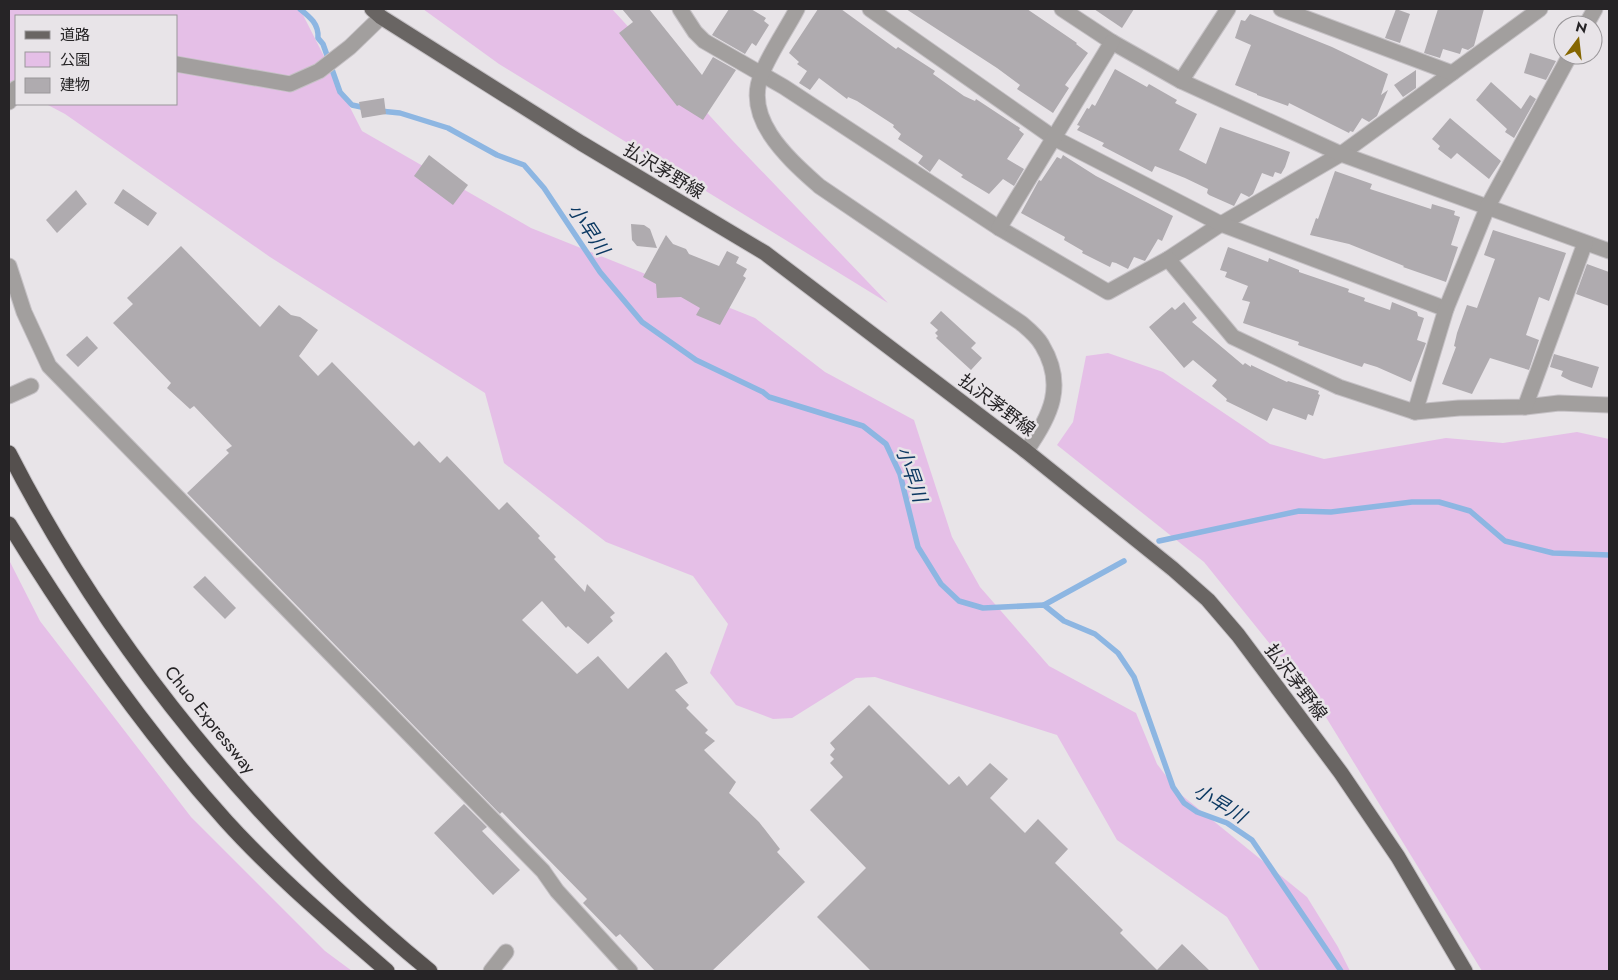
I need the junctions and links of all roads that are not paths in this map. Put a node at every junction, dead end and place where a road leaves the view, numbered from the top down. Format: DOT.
graph roads {
  1 [pos="680,9"];
  2 [pos="798,9"];
  3 [pos="870,9"];
  4 [pos="1062,9"];
  5 [pos="1228,9"];
  6 [pos="1281,9"];
  7 [pos="1540,9"];
  8 [pos="377,13"];
  9 [pos="1112,42"];
  10 [pos="178,64"];
  11 [pos="1565,65"];
  12 [pos="1452,73"];
  13 [pos="761,74"];
  14 [pos="1181,81"];
  15 [pos="15,90"];
  16 [pos="9,102"];
  17 [pos="1054,138"];
  18 [pos="1341,154"];
  19 [pos="1488,206"];
  20 [pos="1221,224"];
  21 [pos="999,228"];
  22 [pos="1585,243"];
  23 [pos="1609,251"];
  24 [pos="1168,259"];
  25 [pos="9,266"];
  26 [pos="1446,309"];
  27 [pos="31,386"];
  28 [pos="9,396"];
  29 [pos="1609,405"];
  30 [pos="1525,407"];
  31 [pos="1415,412"];
  32 [pos="1026,451"];
  33 [pos="9,453"];
  34 [pos="9,524"];
  35 [pos="504,955"];
  36 [pos="387,971"];
  37 [pos="430,971"];
  38 [pos="491,971"];
  39 [pos="630,971"];
  40 [pos="1465,971"];
  1 -- 13 [label="street"];
  2 -- 13 [label="street"];
  3 -- 17 [label="street"];
  4 -- 9 [label="street"];
  5 -- 14 [label="street"];
  6 -- 12 [label="street"];
  7 -- 12 [label="street"];
  8 -- 10 [label="street"];
  8 -- 32 [label="main road, 払沢茅野線"];
  9 -- 14 [label="street"];
  9 -- 17 [label="street"];
  11 -- 19 [label="street"];
  12 -- 18 [label="street"];
  13 -- 21 [label="street"];
  13 -- 32 [label="street"];
  14 -- 18 [label="street"];
  15 -- 16 [label="street"];
  17 -- 20 [label="street"];
  17 -- 21 [label="street"];
  18 -- 19 [label="street"];
  18 -- 20 [label="street"];
  19 -- 22 [label="street"];
  19 -- 26 [label="street"];
  20 -- 24 [label="street"];
  20 -- 26 [label="street"];
  21 -- 24 [label="street"];
  22 -- 23 [label="street"];
  22 -- 30 [label="street"];
  24 -- 31 [label="street"];
  25 -- 39 [label="street"];
  26 -- 31 [label="street"];
  27 -- 28 [label="street"];
  29 -- 30 [label="street"];
  30 -- 31 [label="street"];
  32 -- 40 [label="main road, 払沢茅野線"];
  33 -- 37 [label="highway, Chuo Expressway"];
  34 -- 36 [label="highway"];
  35 -- 38 [label="street"];
}
